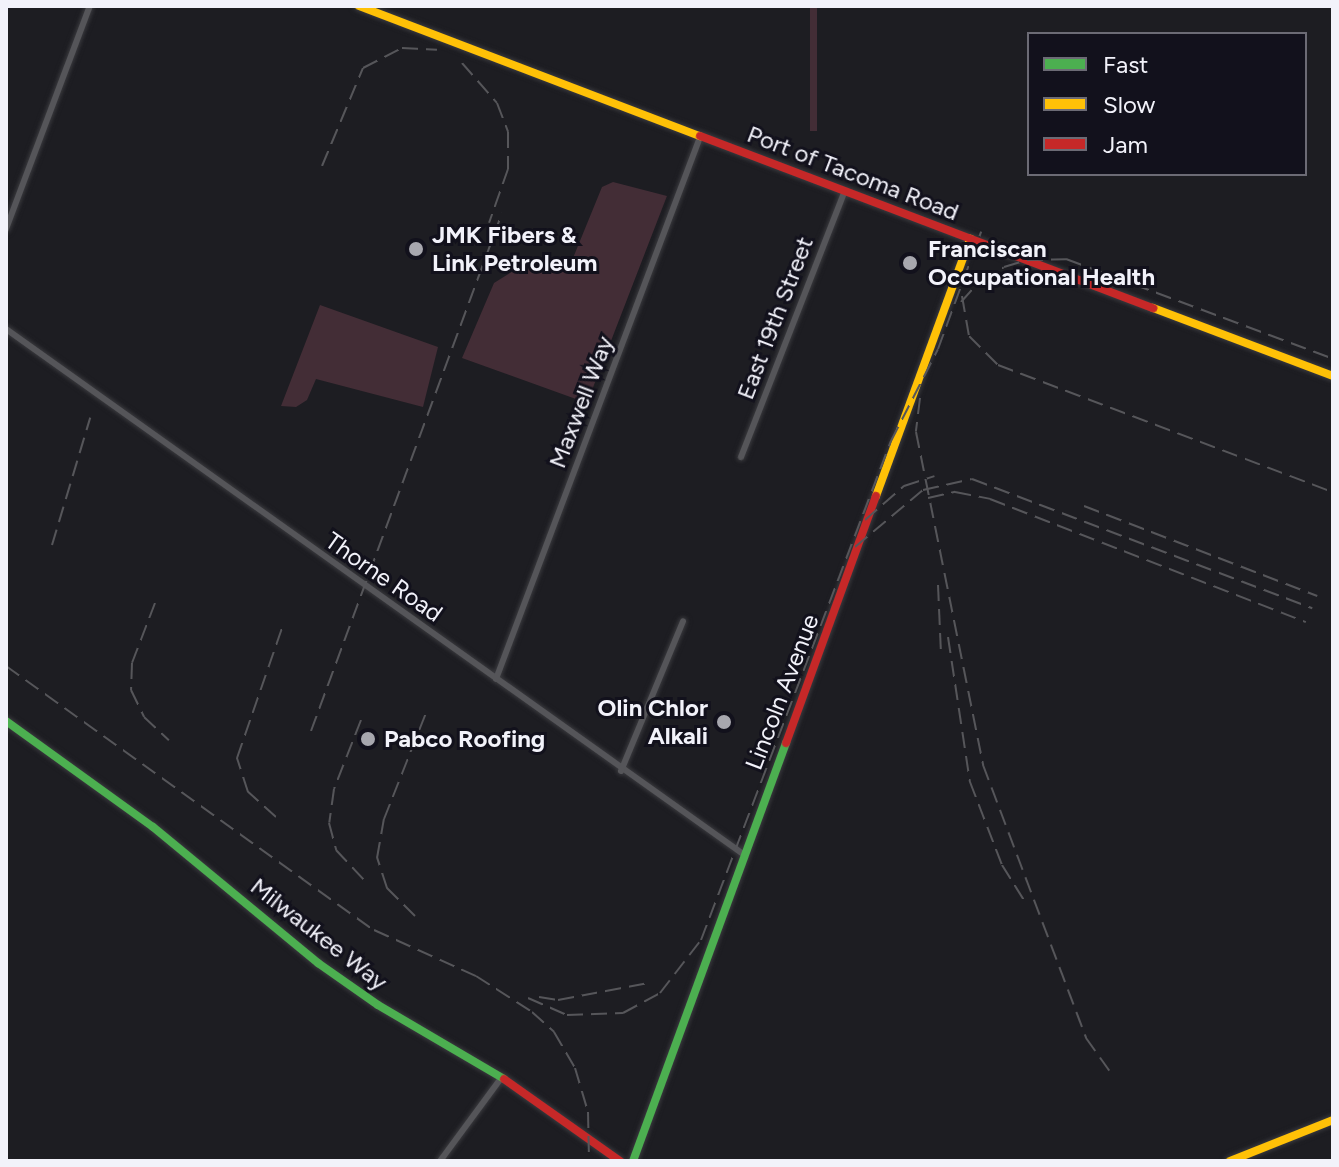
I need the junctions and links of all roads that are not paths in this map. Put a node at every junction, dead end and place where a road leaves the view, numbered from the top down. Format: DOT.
graph roads {
  1 [pos="90,6"];
  2 [pos="359,6"];
  3 [pos="700,137"];
  4 [pos="844,193"];
  5 [pos="6,229"];
  6 [pos="970,239"];
  7 [pos="6,329"];
  8 [pos="1333,376"];
  9 [pos="741,457"];
  10 [pos="683,621"];
  11 [pos="496,679"];
  12 [pos="6,721"];
  13 [pos="621,771"];
  14 [pos="743,854"];
  15 [pos="502,1077"];
  16 [pos="1333,1120"];
  17 [pos="440,1161"];
  18 [pos="620,1161"];
  19 [pos="633,1161"];
  20 [pos="1230,1161"];
  1 -- 5 [label="street"];
  2 -- 3 [label="street, Port of Tacoma Road"];
  3 -- 4 [label="street, Port of Tacoma Road"];
  3 -- 11 [label="street, Maxwell Way"];
  4 -- 6 [label="street, Port of Tacoma Road"];
  4 -- 9 [label="street, East 19th Street"];
  6 -- 8 [label="street, Port of Tacoma Road"];
  6 -- 14 [label="street, Lincoln Avenue"];
  7 -- 11 [label="street, Thorne Road"];
  10 -- 13 [label="street"];
  11 -- 13 [label="street, Thorne Road"];
  12 -- 15 [label="street, Milwaukee Way"];
  13 -- 14 [label="street, Thorne Road"];
  14 -- 19 [label="street, Lincoln Avenue"];
  15 -- 17 [label="street"];
  15 -- 18 [label="street, Milwaukee Way"];
  16 -- 20 [label="street"];
}
